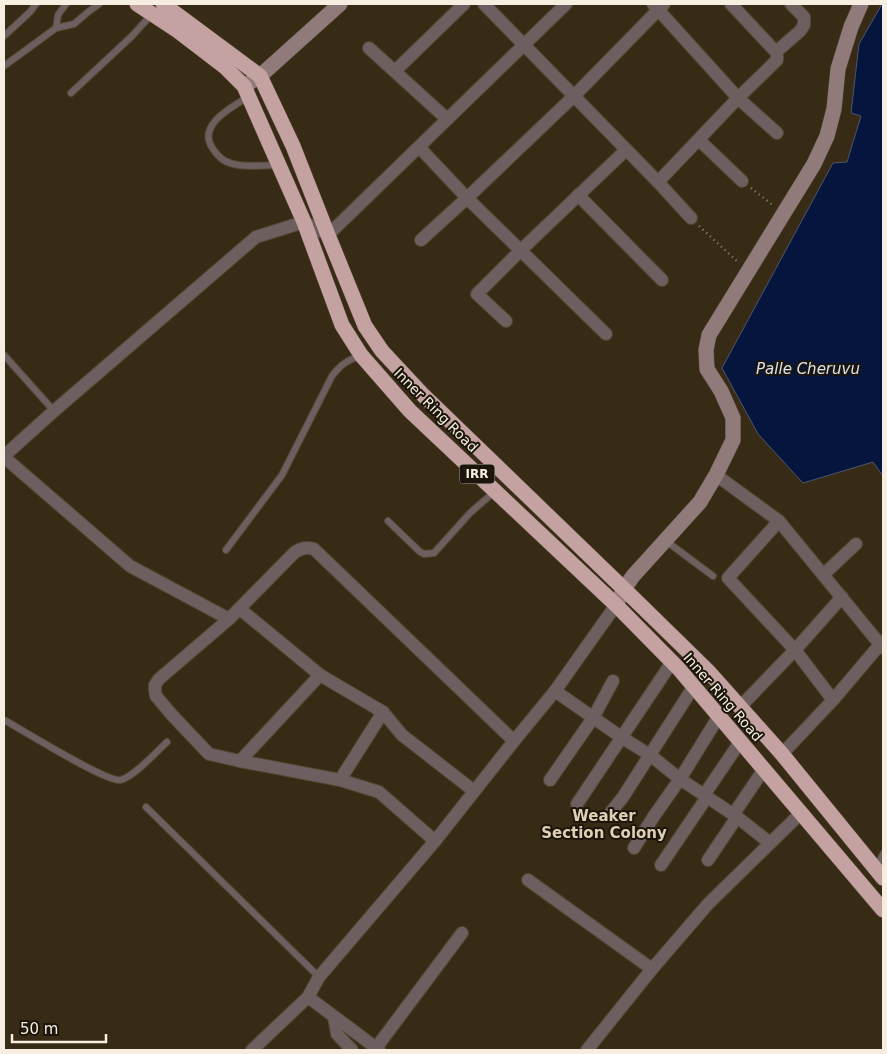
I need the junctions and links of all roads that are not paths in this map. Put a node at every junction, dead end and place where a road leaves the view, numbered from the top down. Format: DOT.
graph roads {
  1 [pos="36,4"];
  2 [pos="66,4"];
  3 [pos="99,4"];
  4 [pos="137,4"];
  5 [pos="340,4"];
  6 [pos="464,4"];
  7 [pos="484,4"];
  8 [pos="566,4"];
  9 [pos="731,4"];
  10 [pos="791,4"];
  11 [pos="861,4"];
  12 [pos="659,6"];
  13 [pos="158,9"];
  14 [pos="56,28"];
  15 [pos="4,36"];
  16 [pos="524,44"];
  17 [pos="370,48"];
  18 [pos="776,52"];
  19 [pos="4,66"];
  20 [pos="395,71"];
  21 [pos="260,76"];
  22 [pos="247,91"];
  23 [pos="71,93"];
  24 [pos="574,96"];
  25 [pos="738,98"];
  26 [pos="447,119"];
  27 [pos="777,134"];
  28 [pos="698,140"];
  29 [pos="419,147"];
  30 [pos="626,150"];
  31 [pos="279,165"];
  32 [pos="742,181"];
  33 [pos="658,182"];
  34 [pos="578,195"];
  35 [pos="467,198"];
  36 [pos="691,218"];
  37 [pos="304,222"];
  38 [pos="328,235"];
  39 [pos="421,240"];
  40 [pos="521,250"];
  41 [pos="662,280"];
  42 [pos="506,321"];
  43 [pos="606,334"];
  44 [pos="4,355"];
  45 [pos="361,355"];
  46 [pos="54,410"];
  47 [pos="4,456"];
  48 [pos="716,474"];
  49 [pos="495,491"];
  50 [pos="388,521"];
  51 [pos="779,521"];
  52 [pos="666,542"];
  53 [pos="856,544"];
  54 [pos="226,550"];
  55 [pos="823,575"];
  56 [pos="713,576"];
  57 [pos="624,588"];
  58 [pos="842,597"];
  59 [pos="616,605"];
  60 [pos="240,609"];
  61 [pos="229,619"];
  62 [pos="882,644"];
  63 [pos="795,650"];
  64 [pos="672,662"];
  65 [pos="320,675"];
  66 [pos="613,681"];
  67 [pos="694,686"];
  68 [pos="554,691"];
  69 [pos="833,700"];
  70 [pos="740,707"];
  71 [pos="383,712"];
  72 [pos="718,716"];
  73 [pos="592,718"];
  74 [pos="4,720"];
  75 [pos="621,738"];
  76 [pos="514,740"];
  77 [pos="168,742"];
  78 [pos="740,742"];
  79 [pos="782,754"];
  80 [pos="650,755"];
  81 [pos="240,761"];
  82 [pos="764,769"];
  83 [pos="680,779"];
  84 [pos="340,780"];
  85 [pos="550,780"];
  86 [pos="474,791"];
  87 [pos="706,796"];
  88 [pos="577,804"];
  89 [pos="146,807"];
  90 [pos="611,812"];
  91 [pos="801,814"];
  92 [pos="735,816"];
  93 [pos="435,841"];
  94 [pos="770,843"];
  95 [pos="634,848"];
  96 [pos="883,854"];
  97 [pos="708,860"];
  98 [pos="661,865"];
  99 [pos="881,876"];
  100 [pos="528,880"];
  101 [pos="883,910"];
  102 [pos="462,933"];
  103 [pos="652,969"];
  104 [pos="319,977"];
  105 [pos="308,997"];
  106 [pos="334,1017"];
  107 [pos="377,1049"];
  108 [pos="252,1050"];
  109 [pos="352,1050"];
  110 [pos="587,1050"];
  1 -- 15 [label="lane"];
  2 -- 14 [label="lane"];
  3 -- 14 [label="lane"];
  4 -- 13 [label="highway, Inner Ring Road / IRR"];
  5 -- 21 [label="street"];
  6 -- 20 [label="street"];
  7 -- 16 [label="street"];
  8 -- 16 [label="street"];
  9 -- 18 [label="street"];
  10 -- 18 [label="street"];
  11 -- 48 [label="street"];
  12 -- 24 [label="street"];
  12 -- 25 [label="street"];
  13 -- 21 [label="highway, Inner Ring Road / IRR"];
  13 -- 22 [label="highway, Inner Ring Road / IRR"];
  13 -- 23 [label="lane"];
  14 -- 19 [label="lane"];
  16 -- 24 [label="street"];
  16 -- 26 [label="street"];
  17 -- 20 [label="street"];
  18 -- 25 [label="street"];
  20 -- 26 [label="street"];
  21 -- 22 [label="street"];
  21 -- 38 [label="highway, Inner Ring Road / IRR"];
  22 -- 31 [label="highway, Inner Ring Road / IRR"];
  22 -- 31 [label="lane"];
  24 -- 30 [label="street"];
  24 -- 35 [label="street"];
  25 -- 27 [label="street"];
  25 -- 28 [label="street"];
  26 -- 29 [label="street"];
  28 -- 32 [label="street"];
  28 -- 33 [label="street"];
  29 -- 35 [label="street"];
  29 -- 38 [label="street"];
  30 -- 33 [label="street"];
  30 -- 34 [label="street"];
  31 -- 37 [label="highway, Inner Ring Road / IRR"];
  33 -- 36 [label="street"];
  34 -- 40 [label="street"];
  34 -- 41 [label="street"];
  35 -- 39 [label="street"];
  35 -- 40 [label="street"];
  37 -- 38 [label="street"];
  37 -- 45 [label="highway, Inner Ring Road / IRR"];
  37 -- 46 [label="street"];
  38 -- 57 [label="highway, Inner Ring Road / IRR"];
  40 -- 42 [label="street"];
  40 -- 43 [label="street"];
  44 -- 46 [label="lane"];
  45 -- 49 [label="highway, Inner Ring Road / IRR"];
  45 -- 54 [label="lane"];
  46 -- 47 [label="street"];
  47 -- 61 [label="street"];
  48 -- 51 [label="street"];
  48 -- 52 [label="street"];
  49 -- 50 [label="lane"];
  49 -- 59 [label="highway, Inner Ring Road / IRR"];
  51 -- 55 [label="street"];
  51 -- 63 [label="street"];
  52 -- 56 [label="lane"];
  52 -- 57 [label="street"];
  53 -- 55 [label="street"];
  55 -- 58 [label="street"];
  57 -- 59 [label="street"];
  57 -- 70 [label="highway, Inner Ring Road / IRR"];
  58 -- 62 [label="street"];
  58 -- 63 [label="street"];
  59 -- 64 [label="highway, Inner Ring Road / IRR"];
  59 -- 68 [label="street"];
  60 -- 61 [label="street"];
  60 -- 65 [label="street"];
  60 -- 76 [label="street"];
  61 -- 81 [label="street"];
  62 -- 69 [label="street"];
  63 -- 69 [label="street"];
  63 -- 70 [label="street"];
  64 -- 67 [label="highway, Inner Ring Road / IRR"];
  64 -- 75 [label="street"];
  65 -- 71 [label="street"];
  65 -- 81 [label="street"];
  66 -- 73 [label="street"];
  67 -- 72 [label="highway, Inner Ring Road / IRR"];
  67 -- 80 [label="street"];
  68 -- 73 [label="street"];
  68 -- 76 [label="street"];
  69 -- 79 [label="street"];
  70 -- 79 [label="highway, Inner Ring Road / IRR"];
  71 -- 84 [label="street"];
  71 -- 86 [label="street"];
  72 -- 78 [label="highway, Inner Ring Road / IRR"];
  72 -- 83 [label="street"];
  73 -- 75 [label="street"];
  73 -- 85 [label="street"];
  74 -- 77 [label="lane"];
  75 -- 80 [label="street"];
  75 -- 88 [label="street"];
  76 -- 86 [label="street"];
  78 -- 82 [label="highway, Inner Ring Road / IRR"];
  78 -- 87 [label="street"];
  79 -- 99 [label="highway, Inner Ring Road / IRR"];
  80 -- 83 [label="street"];
  80 -- 90 [label="street"];
  81 -- 84 [label="street"];
  82 -- 91 [label="highway, Inner Ring Road / IRR"];
  82 -- 92 [label="street"];
  83 -- 87 [label="street"];
  83 -- 95 [label="street"];
  84 -- 93 [label="street"];
  86 -- 93 [label="street"];
  87 -- 92 [label="street"];
  87 -- 98 [label="street"];
  89 -- 104 [label="lane"];
  91 -- 94 [label="street"];
  91 -- 101 [label="highway, Inner Ring Road / IRR"];
  92 -- 94 [label="street"];
  92 -- 97 [label="street"];
  93 -- 104 [label="street"];
  94 -- 103 [label="street"];
  96 -- 99 [label="lane"];
  100 -- 103 [label="street"];
  102 -- 107 [label="street"];
  103 -- 110 [label="street"];
  104 -- 105 [label="street"];
  105 -- 106 [label="street"];
  105 -- 108 [label="street"];
  106 -- 107 [label="street"];
  106 -- 109 [label="street"];
}
